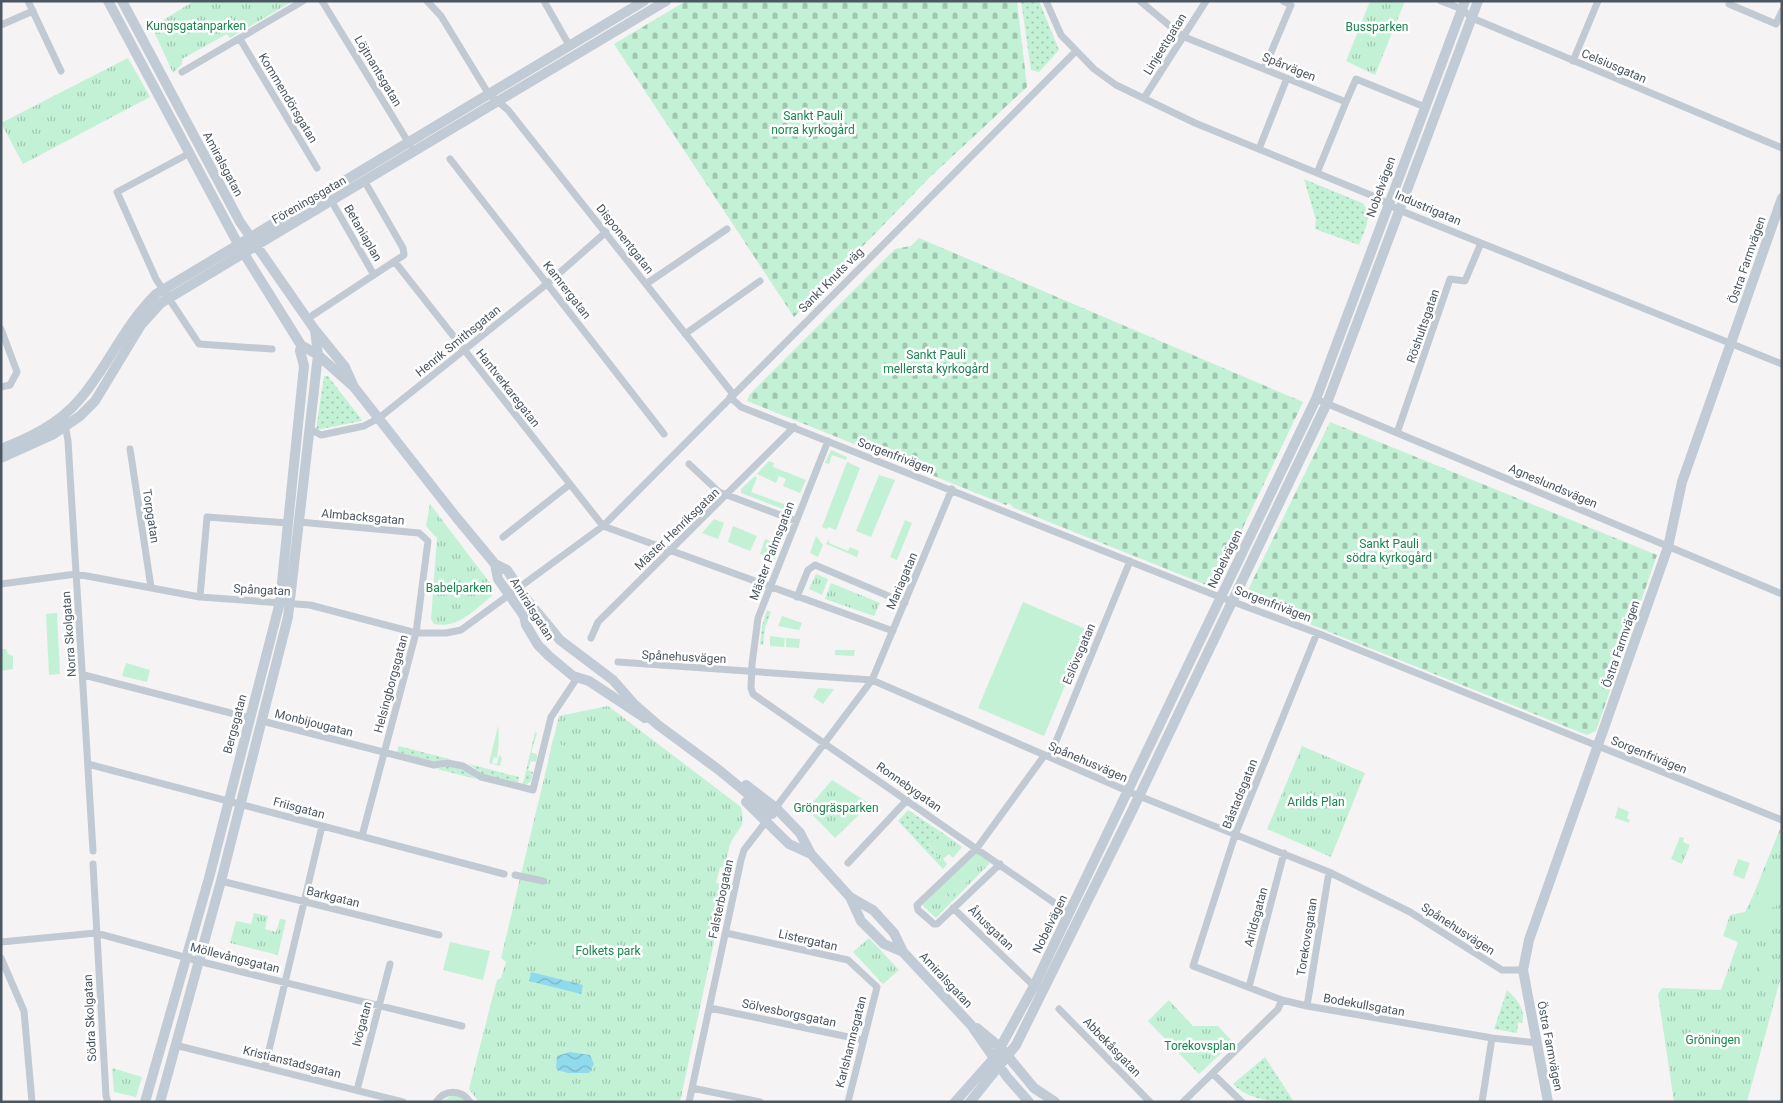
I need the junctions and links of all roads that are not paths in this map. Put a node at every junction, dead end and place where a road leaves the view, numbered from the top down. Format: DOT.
graph roads {
  1 [pos="28,1"];
  2 [pos="108,1"];
  3 [pos="122,1"];
  4 [pos="303,1"];
  5 [pos="322,1"];
  6 [pos="427,1"];
  7 [pos="544,1"];
  8 [pos="644,1"];
  9 [pos="666,1"];
  10 [pos="1046,1"];
  11 [pos="1140,1"];
  12 [pos="1206,1"];
  13 [pos="1283,1"];
  14 [pos="1441,1"];
  15 [pos="1478,1"];
  16 [pos="1598,1"];
  17 [pos="1730,1"];
  18 [pos="1463,5"];
  19 [pos="33,11"];
  20 [pos="1782,11"];
  21 [pos="1472,18"];
  22 [pos="1,25"];
  23 [pos="1182,36"];
  24 [pos="240,39"];
  25 [pos="569,45"];
  26 [pos="1076,51"];
  27 [pos="1573,61"];
  28 [pos="1264,69"];
  29 [pos="61,71"];
  30 [pos="182,72"];
  31 [pos="1287,78"];
  32 [pos="488,93"];
  33 [pos="1144,98"];
  34 [pos="498,100"];
  35 [pos="1346,102"];
  36 [pos="1425,107"];
  37 [pos="408,142"];
  38 [pos="1782,148"];
  39 [pos="1259,149"];
  40 [pos="414,152"];
  41 [pos="190,153"];
  42 [pos="450,159"];
  43 [pos="317,168"];
  44 [pos="1317,173"];
  45 [pos="365,182"];
  46 [pos="1782,198"];
  47 [pos="332,202"];
  48 [pos="1388,204"];
  49 [pos="1399,210"];
  50 [pos="727,229"];
  51 [pos="606,232"];
  52 [pos="253,241"];
  53 [pos="1481,243"];
  54 [pos="238,244"];
  55 [pos="244,254"];
  56 [pos="394,262"];
  57 [pos="374,275"];
  58 [pos="760,281"];
  59 [pos="548,283"];
  60 [pos="646,284"];
  61 [pos="166,293"];
  62 [pos="307,319"];
  63 [pos="1,329"];
  64 [pos="315,330"];
  65 [pos="685,334"];
  66 [pos="1732,343"];
  67 [pos="301,345"];
  68 [pos="272,349"];
  69 [pos="465,351"];
  70 [pos="318,355"];
  71 [pos="1782,364"];
  72 [pos="1,386"];
  73 [pos="354,387"];
  74 [pos="732,395"];
  75 [pos="1316,399"];
  76 [pos="1327,403"];
  77 [pos="62,416"];
  78 [pos="379,418"];
  79 [pos="66,427"];
  80 [pos="794,427"];
  81 [pos="310,429"];
  82 [pos="1397,433"];
  83 [pos="664,434"];
  84 [pos="828,441"];
  85 [pos="1,449"];
  86 [pos="130,449"];
  87 [pos="1,458"];
  88 [pos="689,464"];
  89 [pos="569,485"];
  90 [pos="952,490"];
  91 [pos="728,494"];
  92 [pos="796,521"];
  93 [pos="299,522"];
  94 [pos="288,523"];
  95 [pos="603,526"];
  96 [pos="424,536"];
  97 [pos="504,537"];
  98 [pos="1668,547"];
  99 [pos="672,550"];
  100 [pos="1130,561"];
  101 [pos="495,564"];
  102 [pos="76,574"];
  103 [pos="1,584"];
  104 [pos="151,587"];
  105 [pos="519,588"];
  106 [pos="771,588"];
  107 [pos="1782,594"];
  108 [pos="509,595"];
  109 [pos="200,597"];
  110 [pos="797,597"];
  111 [pos="1221,597"];
  112 [pos="1232,601"];
  113 [pos="285,602"];
  114 [pos="906,603"];
  115 [pos="893,631"];
  116 [pos="416,633"];
  117 [pos="1316,633"];
  118 [pos="591,638"];
  119 [pos="618,662"];
  120 [pos="752,672"];
  121 [pos="84,675"];
  122 [pos="577,678"];
  123 [pos="872,680"];
  124 [pos="250,718"];
  125 [pos="262,721"];
  126 [pos="658,725"];
  127 [pos="825,742"];
  128 [pos="1598,746"];
  129 [pos="385,752"];
  130 [pos="1047,756"];
  131 [pos="88,764"];
  132 [pos="719,770"];
  133 [pos="1128,791"];
  134 [pos="1139,796"];
  135 [pos="907,800"];
  136 [pos="228,801"];
  137 [pos="239,804"];
  138 [pos="771,814"];
  139 [pos="1782,820"];
  140 [pos="322,826"];
  141 [pos="1235,835"];
  142 [pos="362,836"];
  143 [pos="977,848"];
  144 [pos="93,851"];
  145 [pos="1284,853"];
  146 [pos="811,854"];
  147 [pos="848,863"];
  148 [pos="93,864"];
  149 [pos="1000,864"];
  150 [pos="1329,872"];
  151 [pos="504,874"];
  152 [pos="515,875"];
  153 [pos="221,881"];
  154 [pos="543,881"];
  155 [pos="850,897"];
  156 [pos="304,901"];
  157 [pos="953,908"];
  158 [pos="1069,913"];
  159 [pos="96,933"];
  160 [pos="726,933"];
  161 [pos="439,935"];
  162 [pos="1,942"];
  163 [pos="903,952"];
  164 [pos="1,958"];
  165 [pos="187,958"];
  166 [pos="198,961"];
  167 [pos="390,964"];
  168 [pos="1193,966"];
  169 [pos="1523,970"];
  170 [pos="285,982"];
  171 [pos="1034,986"];
  172 [pos="877,987"];
  173 [pos="1249,987"];
  174 [pos="1282,1000"];
  175 [pos="379,1006"];
  176 [pos="1307,1006"];
  177 [pos="710,1008"];
  178 [pos="1059,1009"];
  179 [pos="971,1025"];
  180 [pos="462,1026"];
  181 [pos="1492,1038"];
  182 [pos="863,1040"];
  183 [pos="1537,1043"];
  184 [pos="175,1045"];
  185 [pos="1001,1048"];
  186 [pos="995,1057"];
  187 [pos="1009,1057"];
  188 [pos="1001,1066"];
  189 [pos="265,1067"];
  190 [pos="1212,1074"];
  191 [pos="692,1088"];
  192 [pos="356,1090"];
  193 [pos="32,1102"];
  194 [pos="108,1102"];
  195 [pos="145,1102"];
  196 [pos="160,1102"];
  197 [pos="403,1102"];
  198 [pos="436,1102"];
  199 [pos="470,1102"];
  200 [pos="689,1102"];
  201 [pos="760,1102"];
  202 [pos="848,1102"];
  203 [pos="955,1102"];
  204 [pos="970,1102"];
  205 [pos="1030,1102"];
  206 [pos="1056,1102"];
  207 [pos="1150,1102"];
  208 [pos="1183,1102"];
  209 [pos="1242,1102"];
  210 [pos="1482,1102"];
  211 [pos="1548,1102"];
  1 -- 19 [label="street"];
  2 -- 41 [label="main road, Amiralsgatan"];
  3 -- 52 [label="main road, Amiralsgatan"];
  4 -- 24 [label="street"];
  5 -- 37 [label="street, Löjtnantsgatan"];
  6 -- 32 [label="street"];
  7 -- 25 [label="street"];
  8 -- 25 [label="main road, Föreningsgatan"];
  9 -- 34 [label="main road, Föreningsgatan"];
  10 -- 26 [label="street, Industrigatan"];
  11 -- 23 [label="street, Spårvägen"];
  12 -- 23 [label="street, Linjeettgatan"];
  13 -- 28 [label="street"];
  14 -- 18 [label="street, Celsiusgatan"];
  15 -- 21 [label="main road, Nobelvägen"];
  16 -- 27 [label="street"];
  17 -- 20 [label="street"];
  18 -- 21 [label="street, Celsiusgatan"];
  18 -- 36 [label="main road, Nobelvägen"];
  19 -- 22 [label="street"];
  19 -- 29 [label="street"];
  21 -- 27 [label="street, Celsiusgatan"];
  21 -- 49 [label="main road, Nobelvägen"];
  23 -- 28 [label="street, Spårvägen"];
  23 -- 33 [label="street, Linjeettgatan"];
  24 -- 30 [label="street"];
  24 -- 43 [label="street, Kommendörsgatan"];
  25 -- 32 [label="main road, Föreningsgatan"];
  26 -- 33 [label="street, Industrigatan"];
  26 -- 74 [label="street, Sankt Knuts väg"];
  27 -- 38 [label="street, Celsiusgatan"];
  28 -- 31 [label="street, Spårvägen"];
  31 -- 35 [label="street, Spårvägen"];
  31 -- 39 [label="street"];
  32 -- 34 [label="street, Disponentgatan"];
  32 -- 37 [label="main road, Föreningsgatan"];
  33 -- 39 [label="street, Industrigatan"];
  34 -- 40 [label="main road, Föreningsgatan"];
  34 -- 51 [label="street, Disponentgatan"];
  35 -- 36 [label="street"];
  35 -- 44 [label="street"];
  36 -- 48 [label="main road, Nobelvägen"];
  37 -- 40 [label="street, Löjtnantsgatan"];
  37 -- 52 [label="main road, Föreningsgatan"];
  39 -- 44 [label="street, Industrigatan"];
  40 -- 45 [label="main road, Föreningsgatan"];
  41 -- 54 [label="main road, Amiralsgatan"];
  41 -- 61 [label="street, Amiralsgatan"];
  42 -- 59 [label="street, Kamrergatan"];
  44 -- 48 [label="street, Industrigatan"];
  45 -- 47 [label="main road, Föreningsgatan"];
  45 -- 56 [label="street, Betaniaplan"];
  46 -- 66 [label="main road, Östra Farmvägen"];
  47 -- 52 [label="main road, Föreningsgatan"];
  47 -- 57 [label="street, Betaniaplan"];
  48 -- 49 [label="street, Industrigatan"];
  48 -- 75 [label="main road, Nobelvägen"];
  49 -- 53 [label="street, Industrigatan"];
  49 -- 76 [label="main road, Nobelvägen"];
  50 -- 60 [label="street"];
  51 -- 59 [label="street, Henrik Smithsgatan"];
  51 -- 60 [label="street, Disponentgatan"];
  52 -- 54 [label="main road, Föreningsgatan"];
  52 -- 55 [label="main road, Föreningsgatan"];
  52 -- 62 [label="main road, Amiralsgatan"];
  53 -- 66 [label="street, Industrigatan"];
  53 -- 82 [label="street, Röshultsgatan"];
  54 -- 55 [label="main road, Amiralsgatan"];
  54 -- 61 [label="main road, Föreningsgatan"];
  55 -- 61 [label="main road, Föreningsgatan"];
  55 -- 67 [label="main road, Amiralsgatan"];
  56 -- 57 [label="street, Betaniaplan"];
  56 -- 69 [label="street, Hantverkaregatan"];
  57 -- 62 [label="street"];
  58 -- 65 [label="street"];
  59 -- 69 [label="street, Henrik Smithsgatan"];
  59 -- 83 [label="street, Kamrergatan"];
  60 -- 65 [label="street, Disponentgatan"];
  61 -- 68 [label="street"];
  61 -- 77 [label="main road, Föreningsgatan"];
  61 -- 79 [label="main road, Föreningsgatan"];
  62 -- 64 [label="main road, Amiralsgatan"];
  63 -- 72 [label="street"];
  64 -- 70 [label="main road, Amiralsgatan"];
  64 -- 73 [label="main road, Amiralsgatan"];
  65 -- 74 [label="street, Disponentgatan"];
  66 -- 71 [label="street, Industrigatan"];
  66 -- 98 [label="main road, Östra Farmvägen"];
  67 -- 70 [label="main road, Amiralsgatan"];
  67 -- 94 [label="main road, Bergsgatan"];
  69 -- 78 [label="street, Henrik Smithsgatan"];
  69 -- 89 [label="street, Hantverkaregatan"];
  70 -- 73 [label="main road, Amiralsgatan"];
  70 -- 81 [label="main road, Bergsgatan"];
  73 -- 78 [label="main road, Amiralsgatan"];
  74 -- 80 [label="street, Sorgenfrivägen"];
  74 -- 95 [label="street, Sankt Knuts väg"];
  75 -- 76 [label="street, Agneslundsvägen"];
  75 -- 111 [label="main road, Nobelvägen"];
  76 -- 82 [label="street, Agneslundsvägen"];
  76 -- 112 [label="main road, Nobelvägen"];
  77 -- 79 [label="street, Norra Skolgatan"];
  77 -- 85 [label="main road, Föreningsgatan"];
  78 -- 81 [label="street, Henrik Smithsgatan"];
  78 -- 101 [label="main road, Amiralsgatan"];
  79 -- 87 [label="main road, Föreningsgatan"];
  79 -- 102 [label="street, Norra Skolgatan"];
  80 -- 84 [label="street, Sorgenfrivägen"];
  80 -- 91 [label="street, Mäster Henriksgatan"];
  81 -- 93 [label="main road, Bergsgatan"];
  82 -- 98 [label="street, Agneslundsvägen"];
  84 -- 90 [label="street, Sorgenfrivägen"];
  84 -- 92 [label="street, Mäster Palmsgatan"];
  86 -- 104 [label="street, Torpgatan"];
  88 -- 91 [label="street"];
  89 -- 95 [label="street, Hantverkaregatan"];
  89 -- 97 [label="street"];
  90 -- 100 [label="street, Sorgenfrivägen"];
  90 -- 114 [label="street, Mariagatan"];
  91 -- 92 [label="street"];
  91 -- 99 [label="street, Mäster Henriksgatan"];
  92 -- 106 [label="street, Mäster Palmsgatan"];
  93 -- 96 [label="street, Almbacksgatan"];
  93 -- 113 [label="main road, Bergsgatan"];
  94 -- 109 [label="street"];
  94 -- 113 [label="main road, Bergsgatan"];
  95 -- 99 [label="street"];
  95 -- 105 [label="street, Sankt Knuts väg"];
  96 -- 116 [label="street, Helsingborgsgatan"];
  98 -- 107 [label="street, Agneslundsvägen"];
  98 -- 128 [label="main road, Östra Farmvägen"];
  99 -- 106 [label="street"];
  99 -- 118 [label="street, Mäster Henriksgatan"];
  100 -- 111 [label="street, Sorgenfrivägen"];
  100 -- 130 [label="street, Eslövsgatan"];
  101 -- 105 [label="main road, Amiralsgatan"];
  101 -- 108 [label="main road, Amiralsgatan"];
  102 -- 103 [label="street, Spångatan"];
  102 -- 104 [label="street, Spångatan"];
  102 -- 121 [label="street, Norra Skolgatan"];
  104 -- 109 [label="street, Spångatan"];
  105 -- 108 [label="street, Spångatan"];
  105 -- 126 [label="main road, Amiralsgatan"];
  106 -- 110 [label="street"];
  106 -- 120 [label="street, Mäster Palmsgatan"];
  108 -- 116 [label="street, Spångatan"];
  108 -- 122 [label="main road, Amiralsgatan"];
  109 -- 113 [label="street, Spångatan"];
  110 -- 114 [label="street"];
  110 -- 115 [label="street"];
  111 -- 112 [label="street, Sorgenfrivägen"];
  111 -- 133 [label="main road, Nobelvägen"];
  112 -- 117 [label="street, Sorgenfrivägen"];
  112 -- 134 [label="main road, Nobelvägen"];
  113 -- 116 [label="street, Spångatan"];
  113 -- 124 [label="main road, Bergsgatan"];
  113 -- 125 [label="main road, Bergsgatan"];
  114 -- 115 [label="street, Mariagatan"];
  115 -- 123 [label="street, Mariagatan"];
  116 -- 129 [label="street, Helsingborgsgatan"];
  117 -- 128 [label="street, Sorgenfrivägen"];
  117 -- 141 [label="street, Båstadsgatan"];
  119 -- 120 [label="street, Spånehusvägen"];
  120 -- 123 [label="street, Spånehusvägen"];
  120 -- 127 [label="street, Ronnebygatan"];
  121 -- 124 [label="street"];
  121 -- 131 [label="street, Norra Skolgatan"];
  122 -- 126 [label="main road, Amiralsgatan"];
  122 -- 129 [label="street, Monbijougatan"];
  123 -- 127 [label="street, Falsterbogatan"];
  123 -- 130 [label="street, Spånehusvägen"];
  124 -- 136 [label="main road, Bergsgatan"];
  125 -- 129 [label="street, Monbijougatan"];
  125 -- 137 [label="main road, Bergsgatan"];
  126 -- 132 [label="main road, Amiralsgatan"];
  127 -- 135 [label="street, Ronnebygatan"];
  127 -- 138 [label="street, Falsterbogatan"];
  128 -- 139 [label="street, Sorgenfrivägen"];
  128 -- 169 [label="main road, Östra Farmvägen"];
  129 -- 142 [label="street, Helsingborgsgatan"];
  130 -- 133 [label="street, Spånehusvägen"];
  130 -- 143 [label="street, Eslövsgatan"];
  131 -- 136 [label="street, Friisgatan"];
  131 -- 144 [label="street, Norra Skolgatan"];
  132 -- 138 [label="main road, Amiralsgatan"];
  132 -- 138 [label="main road, Amiralsgatan"];
  133 -- 134 [label="street, Spånehusvägen"];
  133 -- 158 [label="main road, Nobelvägen"];
  134 -- 141 [label="street, Spånehusvägen"];
  134 -- 187 [label="main road, Nobelvägen"];
  135 -- 143 [label="street, Ronnebygatan"];
  135 -- 147 [label="street"];
  136 -- 137 [label="street, Friisgatan"];
  136 -- 165 [label="main road, Bergsgatan"];
  137 -- 140 [label="street, Friisgatan"];
  137 -- 153 [label="main road, Bergsgatan"];
  138 -- 146 [label="main road, Amiralsgatan"];
  138 -- 146 [label="main road, Amiralsgatan"];
  138 -- 160 [label="street, Falsterbogatan"];
  140 -- 142 [label="street, Friisgatan"];
  140 -- 156 [label="street"];
  141 -- 145 [label="street, Spånehusvägen"];
  141 -- 168 [label="street, Båstadsgatan"];
  142 -- 151 [label="street, Friisgatan"];
  143 -- 149 [label="street, Ronnebygatan"];
  143 -- 157 [label="street, Eslövsgatan"];
  145 -- 150 [label="street, Spånehusvägen"];
  145 -- 173 [label="street, Arildsgatan"];
  146 -- 155 [label="main road, Amiralsgatan"];
  148 -- 159 [label="street"];
  149 -- 157 [label="street"];
  149 -- 158 [label="street, Ronnebygatan"];
  150 -- 169 [label="street, Spånehusvägen"];
  150 -- 176 [label="street, Torekovsgatan"];
  152 -- 154 [label="street"];
  153 -- 156 [label="street, Barkgatan"];
  153 -- 166 [label="main road, Bergsgatan"];
  155 -- 163 [label="main road, Amiralsgatan"];
  155 -- 163 [label="main road, Amiralsgatan"];
  156 -- 161 [label="street, Barkgatan"];
  156 -- 170 [label="street"];
  157 -- 171 [label="street, Åhusgatan"];
  158 -- 171 [label="main road, Nobelvägen"];
  159 -- 162 [label="street, Möllevångsgatan"];
  159 -- 165 [label="street, Möllevångsgatan"];
  159 -- 194 [label="street, Södra Skolgatan"];
  160 -- 172 [label="street, Listergatan"];
  160 -- 177 [label="street, Falsterbogatan"];
  163 -- 179 [label="main road, Amiralsgatan"];
  164 -- 193 [label="street"];
  165 -- 166 [label="street, Möllevångsgatan"];
  165 -- 195 [label="main road, Bergsgatan"];
  166 -- 170 [label="street, Möllevångsgatan"];
  166 -- 184 [label="main road, Bergsgatan"];
  167 -- 175 [label="street, Ivögatan"];
  168 -- 173 [label="street, Bodekullsgatan"];
  169 -- 183 [label="main road, Östra Farmvägen"];
  170 -- 175 [label="street, Möllevångsgatan"];
  170 -- 189 [label="street"];
  171 -- 185 [label="main road, Nobelvägen"];
  172 -- 182 [label="street, Karlshamnsgatan"];
  173 -- 174 [label="street, Bodekullsgatan"];
  174 -- 176 [label="street, Bodekullsgatan"];
  174 -- 190 [label="street"];
  175 -- 180 [label="street, Möllevångsgatan"];
  175 -- 192 [label="street, Ivögatan"];
  176 -- 181 [label="street, Bodekullsgatan"];
  177 -- 182 [label="street, Sölvesborgsgatan"];
  177 -- 191 [label="street, Falsterbogatan"];
  178 -- 207 [label="street, Abbekåsgatan"];
  179 -- 185 [label="main road, Amiralsgatan"];
  179 -- 186 [label="main road, Amiralsgatan"];
  181 -- 183 [label="street, Bodekullsgatan"];
  181 -- 210 [label="street"];
  182 -- 202 [label="street, Karlshamnsgatan"];
  183 -- 211 [label="main road, Östra Farmvägen"];
  184 -- 189 [label="street, Kristianstadsgatan"];
  184 -- 196 [label="main road, Bergsgatan"];
  185 -- 186 [label="main road, Nobelvägen"];
  185 -- 187 [label="main road, Amiralsgatan"];
  186 -- 188 [label="main road, Amiralsgatan"];
  186 -- 203 [label="main road, Nobelvägen"];
  187 -- 188 [label="main road, Nobelvägen"];
  187 -- 206 [label="main road, Amiralsgatan"];
  188 -- 204 [label="main road, Nobelvägen"];
  188 -- 205 [label="main road, Amiralsgatan"];
  189 -- 192 [label="street, Kristianstadsgatan"];
  190 -- 208 [label="street"];
  190 -- 209 [label="street"];
  191 -- 200 [label="street, Falsterbogatan"];
  191 -- 201 [label="street"];
  192 -- 197 [label="street, Kristianstadsgatan"];
  198 -- 199 [label="street"];
}
